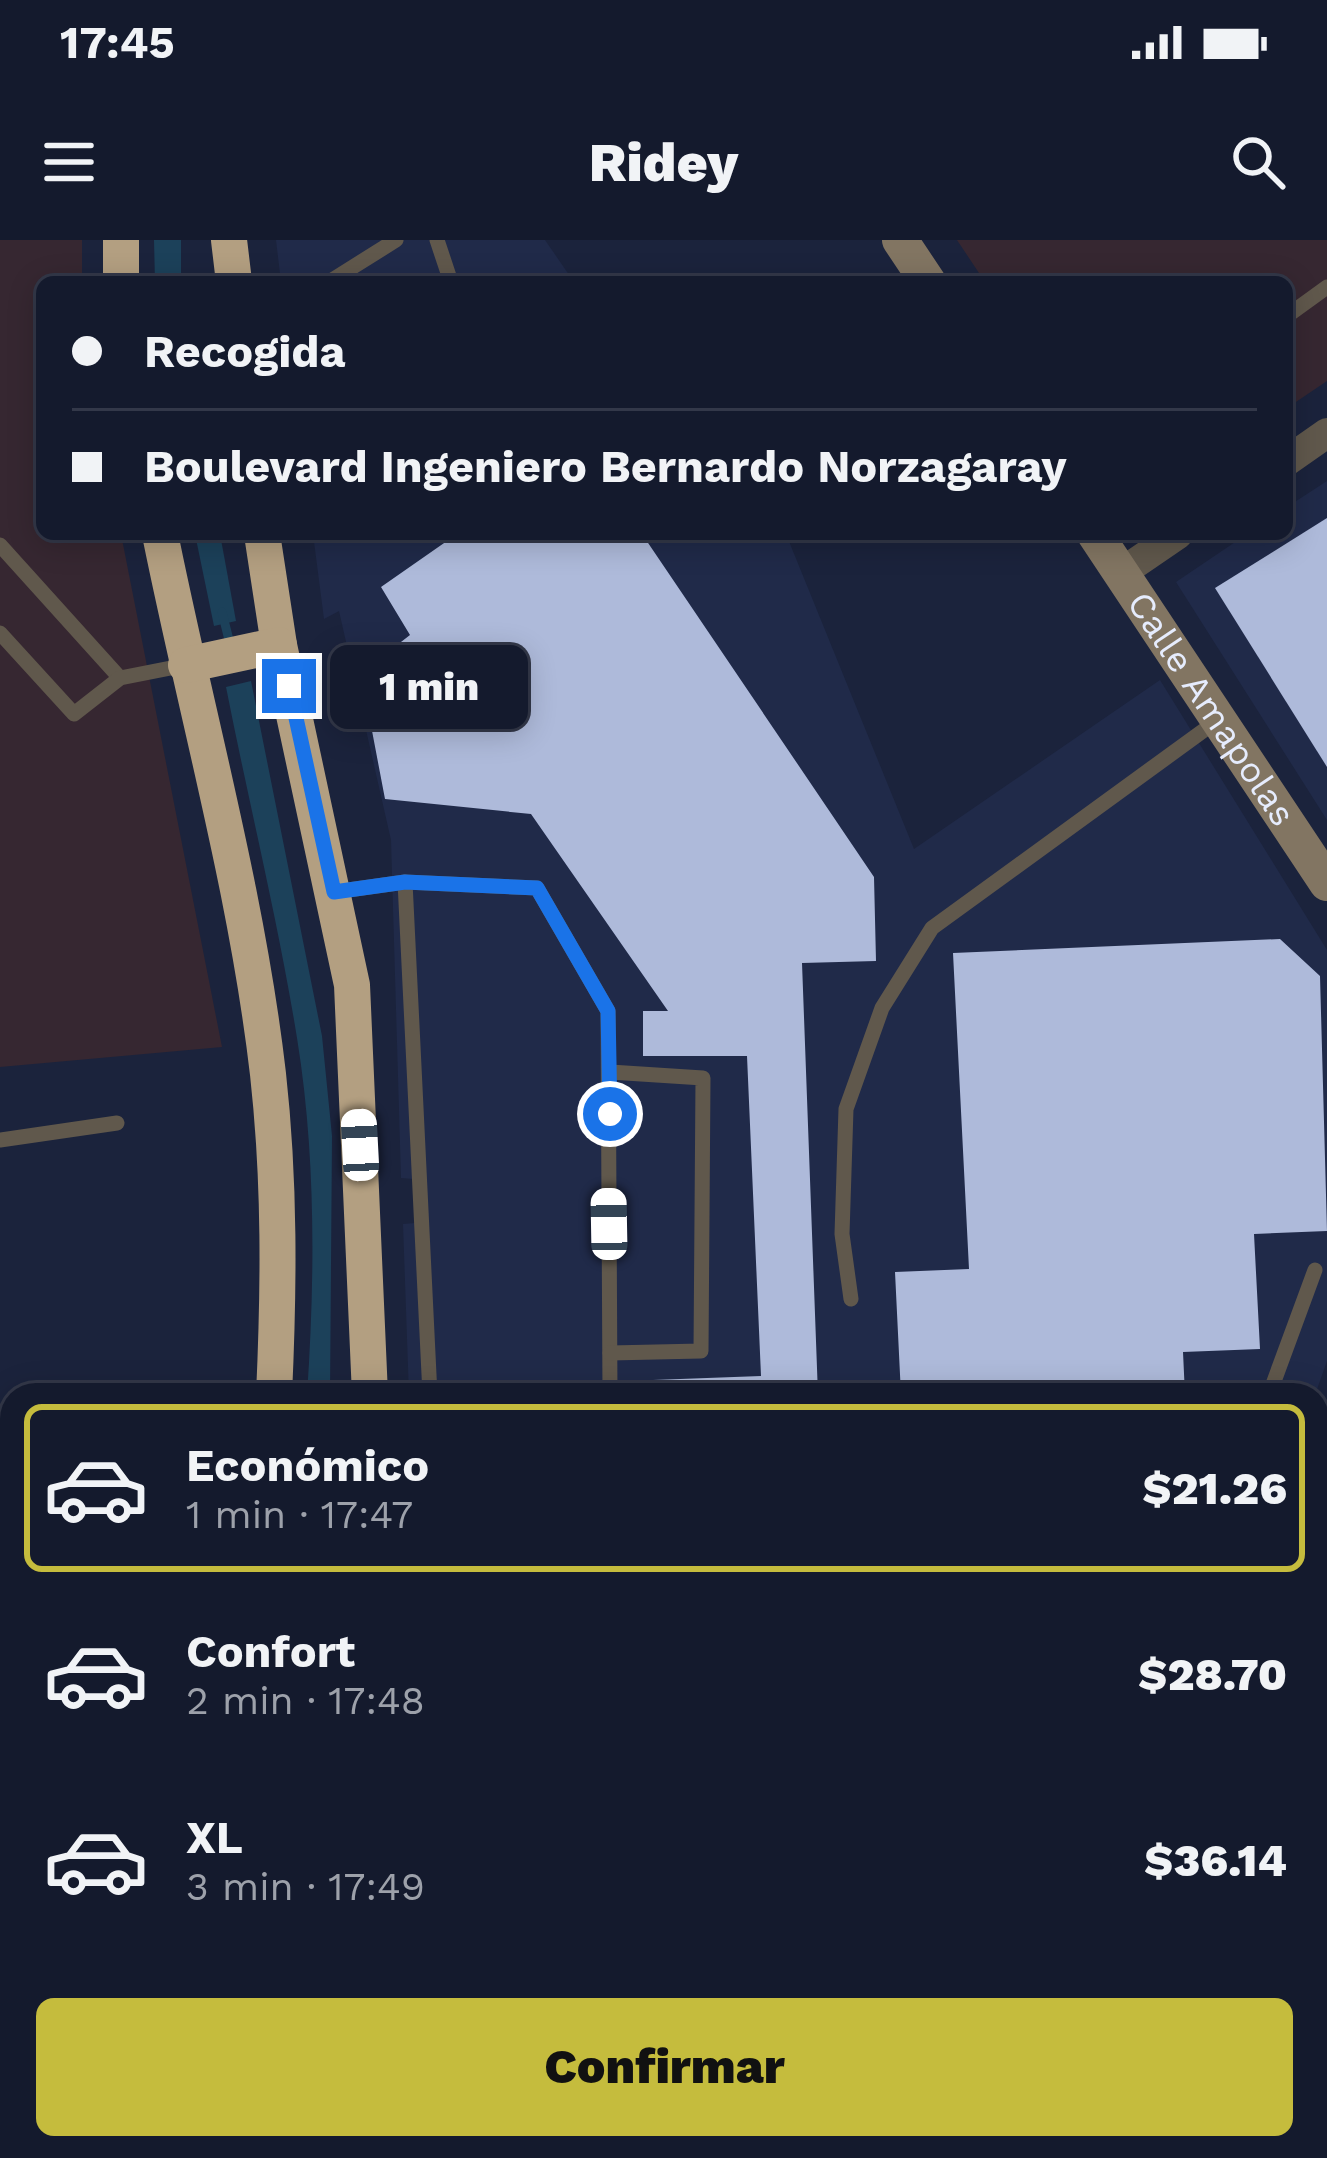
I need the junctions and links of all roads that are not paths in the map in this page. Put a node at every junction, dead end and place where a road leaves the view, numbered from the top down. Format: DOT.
graph roads {
  1 [pos="121,240"];
  2 [pos="229,240"];
  3 [pos="396,240"];
  4 [pos="437,240"];
  5 [pos="900,240"];
  6 [pos="121,276"];
  7 [pos="233,276"];
  8 [pos="339,276"];
  9 [pos="449,276"];
  10 [pos="924,276"];
  11 [pos="1327,287"];
  12 [pos="1293,312"];
  13 [pos="1327,434"];
  14 [pos="1293,456"];
  15 [pos="162,540"];
  16 [pos="262,540"];
  17 [pos="1099,540"];
  18 [pos="1169,540"];
  19 [pos="0,545"];
  20 [pos="1121,573"];
  21 [pos="0,633"];
  22 [pos="264,647"];
  23 [pos="198,662"];
  24 [pos="120,678"];
  25 [pos="1218,720"];
  26 [pos="405,882"];
  27 [pos="1327,884"];
  28 [pos="334,892"];
  29 [pos="610,1072"];
  30 [pos="117,1123"];
  31 [pos="0,1140"];
  32 [pos="1315,1270"];
  33 [pos="851,1299"];
  34 [pos="610,1354"];
  35 [pos="275,1383"];
  36 [pos="369,1383"];
  37 [pos="429,1383"];
  38 [pos="610,1383"];
  39 [pos="1273,1383"];
  1 -- 6 [label="highway"];
  2 -- 7 [label="highway"];
  3 -- 8 [label="lane"];
  4 -- 9 [label="lane"];
  5 -- 10 [label="street"];
  11 -- 12 [label="lane"];
  13 -- 14 [label="street"];
  15 -- 23 [label="highway"];
  16 -- 22 [label="highway"];
  17 -- 20 [label="street, Calle Amapolas"];
  18 -- 20 [label="street"];
  19 -- 24 [label="lane"];
  20 -- 25 [label="street, Calle Amapolas"];
  21 -- 24 [label="lane"];
  22 -- 23 [label="highway"];
  22 -- 28 [label="highway"];
  23 -- 24 [label="lane"];
  23 -- 35 [label="highway"];
  25 -- 27 [label="street, Calle Amapolas"];
  25 -- 33 [label="lane"];
  26 -- 28 [label="lane"];
  26 -- 29 [label="lane"];
  26 -- 37 [label="lane"];
  28 -- 36 [label="highway"];
  29 -- 34 [label="lane"];
  29 -- 34 [label="lane"];
  30 -- 31 [label="lane"];
  32 -- 39 [label="lane"];
  34 -- 38 [label="lane"];
}
